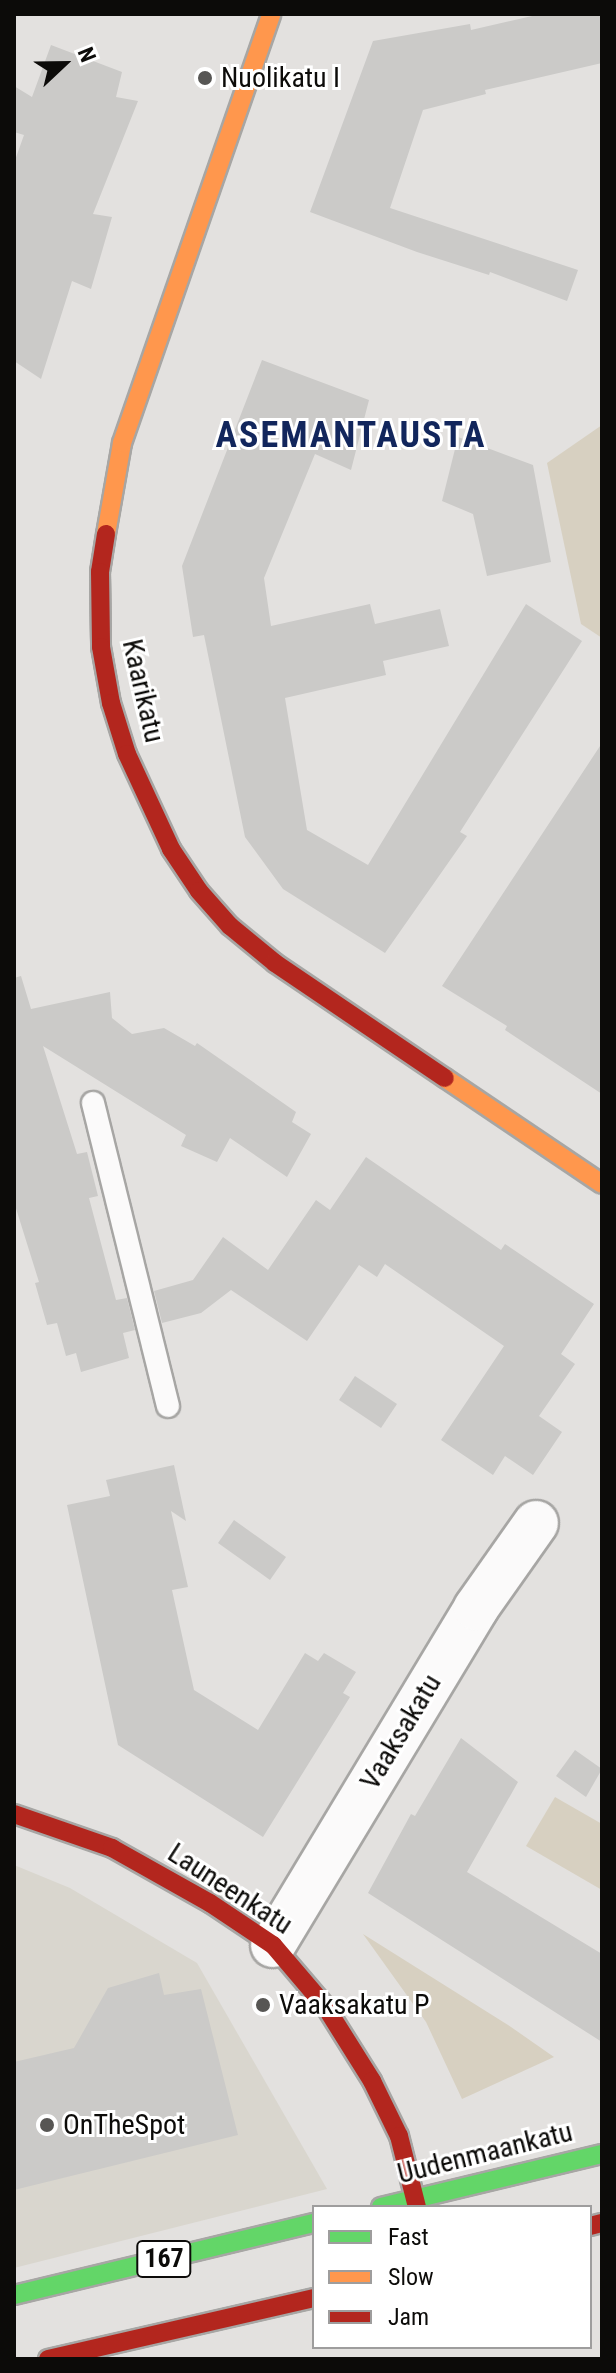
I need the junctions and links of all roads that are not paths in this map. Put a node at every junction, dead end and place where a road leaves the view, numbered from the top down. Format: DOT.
graph roads {
  1 [pos="271,14"];
  2 [pos="93,1103"];
  3 [pos="602,1184"];
  4 [pos="168,1406"];
  5 [pos="536,1523"];
  6 [pos="14,1814"];
  7 [pos="273,1945"];
  8 [pos="602,2154"];
  9 [pos="416,2203"];
  10 [pos="312,2223"];
  11 [pos="14,2295"];
  12 [pos="312,2298"];
  13 [pos="48,2359"];
  1 -- 3 [label="street, Kaarikatu"];
  2 -- 4 [label="lane"];
  5 -- 7 [label="street, Vaaksakatu"];
  6 -- 7 [label="street, Launeenkatu"];
  7 -- 9 [label="street, Launeenkatu"];
  8 -- 9 [label="street, Uudenmaankatu"];
  10 -- 11 [label="street, 167"];
  12 -- 13 [label="street"];
}
